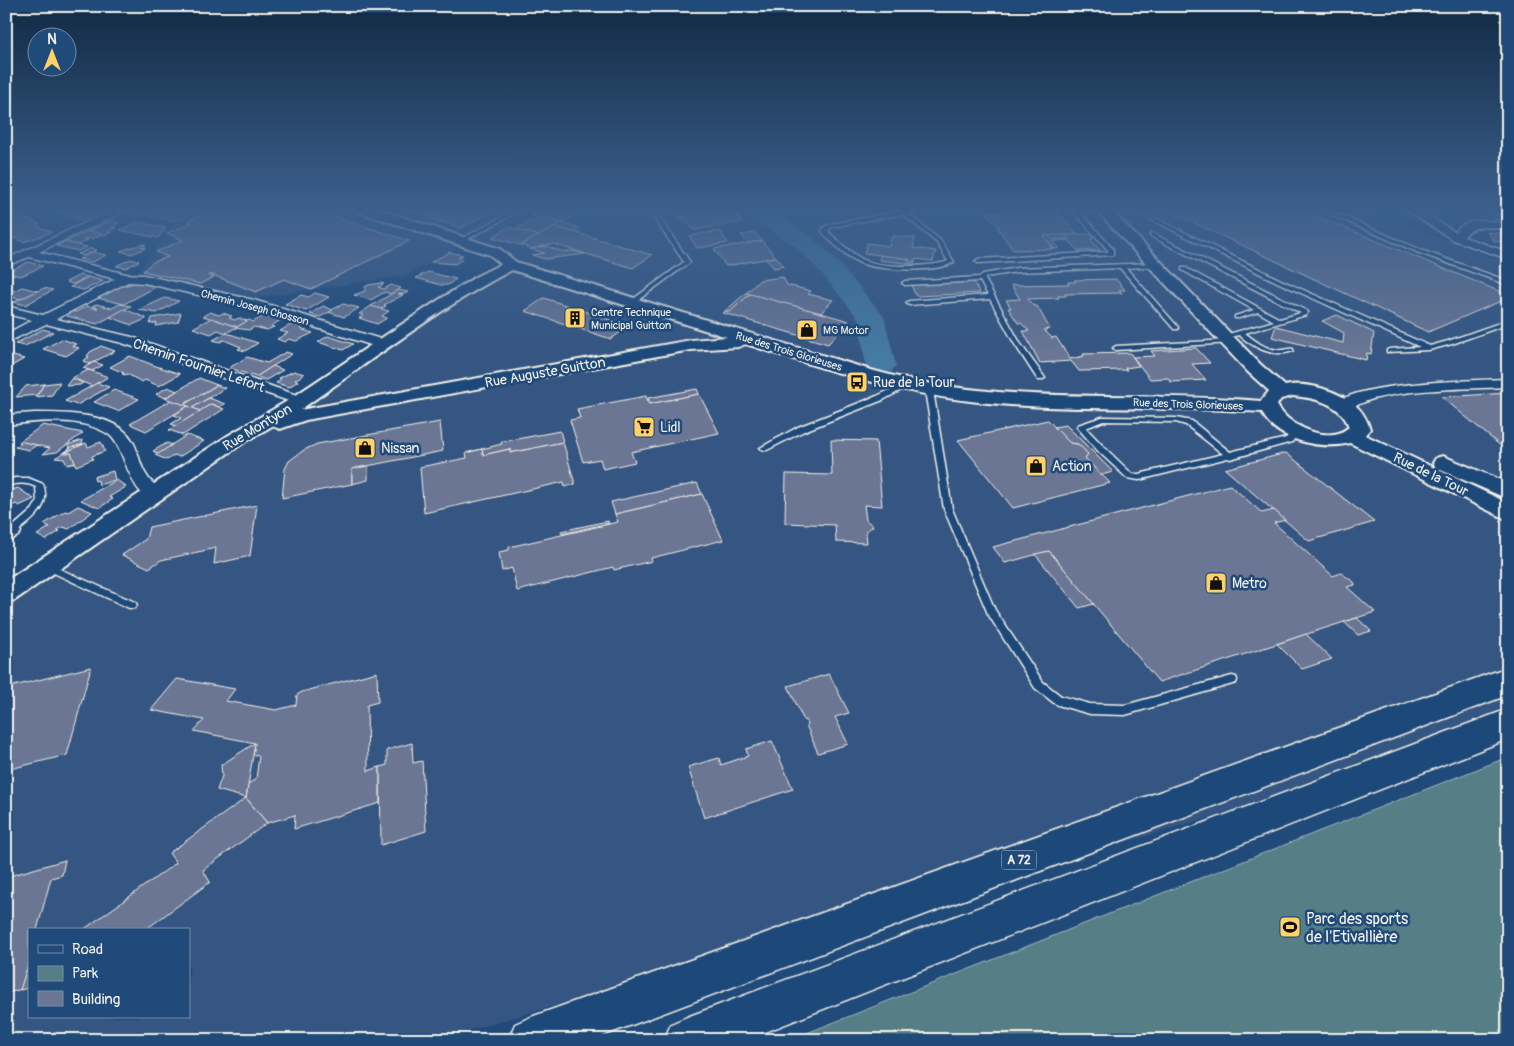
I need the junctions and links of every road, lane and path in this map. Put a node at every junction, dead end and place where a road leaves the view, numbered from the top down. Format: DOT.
graph roads {
  1 [pos="20,257"];
  2 [pos="39,257"];
  3 [pos="501,257"];
  4 [pos="683,257"];
  5 [pos="854,257"];
  6 [pos="947,257"];
  7 [pos="1058,257"];
  8 [pos="1148,257"];
  9 [pos="1195,257"];
  10 [pos="1230,257"];
  11 [pos="1435,257"];
  12 [pos="978,261"];
  13 [pos="6,263"];
  14 [pos="1156,265"];
  15 [pos="511,266"];
  16 [pos="1122,266"];
  17 [pos="1184,269"];
  18 [pos="126,278"];
  19 [pos="982,279"];
  20 [pos="905,283"];
  21 [pos="1508,283"];
  22 [pos="992,297"];
  23 [pos="634,301"];
  24 [pos="909,303"];
  25 [pos="6,310"];
  26 [pos="1259,310"];
  27 [pos="1237,317"];
  28 [pos="44,319"];
  29 [pos="1279,321"];
  30 [pos="1508,322"];
  31 [pos="703,326"];
  32 [pos="1176,328"];
  33 [pos="1231,337"];
  34 [pos="6,339"];
  35 [pos="756,341"];
  36 [pos="382,344"];
  37 [pos="691,345"];
  38 [pos="1116,348"];
  39 [pos="1429,348"];
  40 [pos="1291,350"];
  41 [pos="1389,352"];
  42 [pos="1041,378"];
  43 [pos="1508,383"];
  44 [pos="321,386"];
  45 [pos="905,386"];
  46 [pos="929,390"];
  47 [pos="1281,392"];
  48 [pos="300,401"];
  49 [pos="1342,405"];
  50 [pos="1267,407"];
  51 [pos="335,409"];
  52 [pos="6,420"];
  53 [pos="1296,432"];
  54 [pos="1357,433"];
  55 [pos="236,439"];
  56 [pos="764,448"];
  57 [pos="1230,456"];
  58 [pos="6,483"];
  59 [pos="1508,492"];
  60 [pos="154,493"];
  61 [pos="1508,512"];
  62 [pos="9,534"];
  63 [pos="46,566"];
  64 [pos="10,586"];
  65 [pos="132,605"];
  66 [pos="1232,680"];
  67 [pos="1508,681"];
  68 [pos="1508,724"];
  69 [pos="531,1040"];
  70 [pos="687,1040"];
  1 -- 13 [label="street"];
  2 -- 18 [label="street, Chemin Joseph Chosson"];
  3 -- 15 [label="street, Rue des Trois Glorieuses"];
  4 -- 23 [label="lane"];
  5 -- 6 [label="lane"];
  7 -- 12 [label="lane"];
  8 -- 14 [label="street"];
  9 -- 29 [label="lane"];
  10 -- 39 [label="lane"];
  11 -- 21 [label="lane"];
  14 -- 16 [label="lane"];
  14 -- 33 [label="street"];
  15 -- 23 [label="street, Rue des Trois Glorieuses"];
  15 -- 36 [label="street, Rue Montyon"];
  16 -- 19 [label="lane"];
  16 -- 32 [label="lane"];
  17 -- 26 [label="lane"];
  18 -- 28 [label="street"];
  18 -- 36 [label="street, Chemin Joseph Chosson"];
  19 -- 20 [label="lane"];
  19 -- 22 [label="lane"];
  22 -- 24 [label="lane"];
  22 -- 42 [label="lane"];
  23 -- 31 [label="street, Rue des Trois Glorieuses"];
  25 -- 28 [label="street, Chemin Fournier Lefort"];
  26 -- 27 [label="lane"];
  26 -- 29 [label="lane"];
  28 -- 34 [label="street"];
  28 -- 48 [label="street, Chemin Fournier Lefort"];
  29 -- 33 [label="lane"];
  30 -- 39 [label="lane"];
  31 -- 35 [label="street, Rue des Trois Glorieuses"];
  31 -- 37 [label="street"];
  33 -- 38 [label="lane"];
  33 -- 40 [label="lane"];
  33 -- 47 [label="street"];
  35 -- 37 [label="street, Rue Auguste Guitton"];
  35 -- 45 [label="street, Rue des Trois Glorieuses"];
  36 -- 44 [label="street, Rue Montyon"];
  37 -- 51 [label="street, Rue Auguste Guitton"];
  39 -- 41 [label="lane"];
  43 -- 49 [label="street"];
  44 -- 48 [label="street, Rue Montyon"];
  44 -- 51 [label="street"];
  45 -- 46 [label="street, Rue des Trois Glorieuses"];
  45 -- 56 [label="lane"];
  46 -- 50 [label="street, Rue des Trois Glorieuses"];
  46 -- 66 [label="lane"];
  47 -- 49 [label="street"];
  47 -- 50 [label="street"];
  48 -- 55 [label="street, Rue Montyon"];
  49 -- 54 [label="street"];
  50 -- 53 [label="street"];
  51 -- 55 [label="street, Rue Auguste Guitton"];
  52 -- 60 [label="street"];
  53 -- 54 [label="street"];
  53 -- 57 [label="lane"];
  54 -- 59 [label="street, Rue de la Tour"];
  54 -- 61 [label="street, Rue de la Tour"];
  55 -- 60 [label="street, Rue Montyon"];
  57 -- 57 [label="lane"];
  58 -- 62 [label="lane"];
  60 -- 63 [label="street, Rue Montyon"];
  63 -- 64 [label="street, Rue Montyon"];
  63 -- 65 [label="lane"];
  67 -- 69 [label="highway, A 72"];
  68 -- 70 [label="highway"];
}
